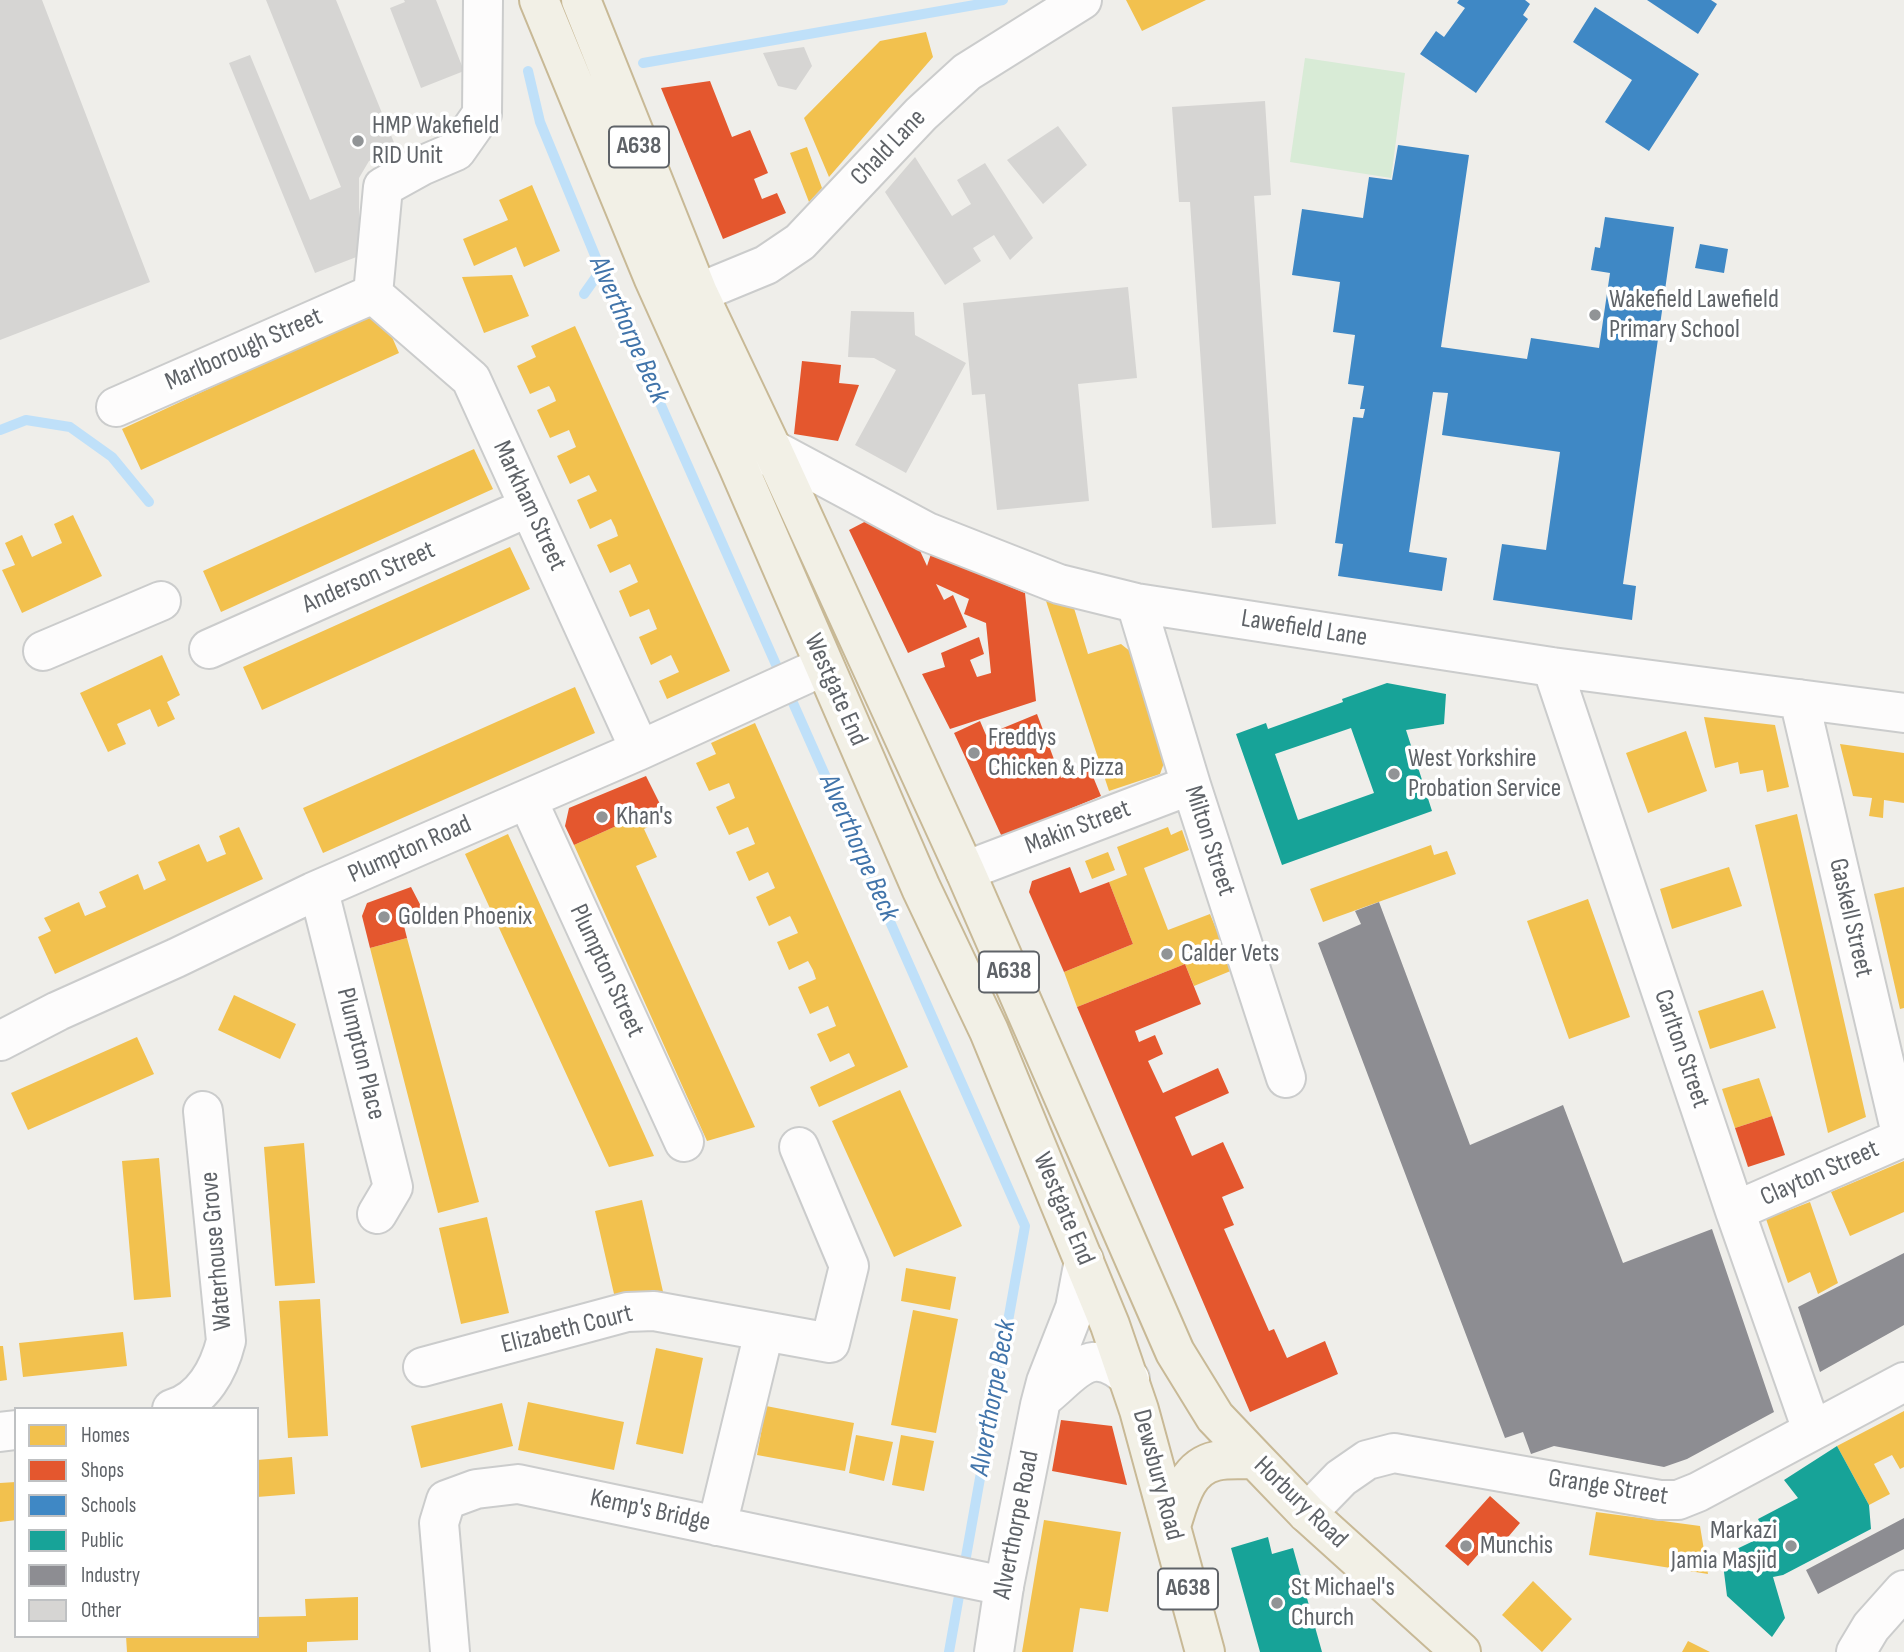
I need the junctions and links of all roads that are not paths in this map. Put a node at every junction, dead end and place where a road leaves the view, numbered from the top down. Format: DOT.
graph roads {
  1 [pos="483,0"];
  2 [pos="539,0"];
  3 [pos="580,0"];
  4 [pos="1082,0"];
  5 [pos="698,293"];
  6 [pos="373,294"];
  7 [pos="116,407"];
  8 [pos="772,449"];
  9 [pos="738,466"];
  10 [pos="529,507"];
  11 [pos="830,577"];
  12 [pos="161,601"];
  13 [pos="1136,603"];
  14 [pos="209,649"];
  15 [pos="43,651"];
  16 [pos="1552,667"];
  17 [pos="819,668"];
  18 [pos="1799,699"];
  19 [pos="1904,713"];
  20 [pos="640,750"];
  21 [pos="1191,785"];
  22 [pos="527,799"];
  23 [pos="965,871"];
  24 [pos="319,891"];
  25 [pos="0,1041"];
  26 [pos="1286,1078"];
  27 [pos="203,1111"];
  28 [pos="1903,1138"];
  29 [pos="684,1142"];
  30 [pos="799,1147"];
  31 [pos="1735,1211"];
  32 [pos="377,1214"];
  33 [pos="1084,1260"];
  34 [pos="764,1332"];
  35 [pos="423,1367"];
  36 [pos="1185,1368"];
  37 [pos="1130,1379"];
  38 [pos="1904,1382"];
  39 [pos="1043,1398"];
  40 [pos="176,1407"];
  41 [pos="1812,1430"];
  42 [pos="1255,1460"];
  43 [pos="1307,1513"];
  44 [pos="717,1526"];
  45 [pos="1171,1526"];
  46 [pos="973,1580"];
  47 [pos="1904,1590"];
  48 [pos="450,1652"];
  49 [pos="994,1652"];
  50 [pos="1205,1652"];
  51 [pos="1461,1652"];
  52 [pos="1856,1652"];
  1 -- 6 [label="street"];
  2 -- 9 [label="highway, Westgate End / A638"];
  3 -- 5 [label="highway, Westgate End / A638"];
  4 -- 5 [label="street, Chald Lane"];
  5 -- 8 [label="highway, Westgate End / A638"];
  6 -- 7 [label="street, Marlborough Street"];
  6 -- 10 [label="street, Markham Street"];
  8 -- 9 [label="street"];
  8 -- 11 [label="highway, Westgate End / A638"];
  8 -- 13 [label="street, Lawefield Lane"];
  9 -- 17 [label="highway, Westgate End / A638"];
  10 -- 14 [label="street, Anderson Street"];
  10 -- 20 [label="street, Markham Street"];
  11 -- 17 [label="highway, A638"];
  11 -- 23 [label="highway, Westgate End / A638"];
  12 -- 15 [label="street"];
  13 -- 16 [label="street, Lawefield Lane"];
  13 -- 21 [label="street, Milton Street"];
  16 -- 18 [label="street, Lawefield Lane"];
  16 -- 31 [label="street, Carlton Street"];
  17 -- 20 [label="street, Plumpton Road"];
  17 -- 33 [label="highway, Westgate End / A638"];
  18 -- 19 [label="street, Lawefield Lane"];
  18 -- 28 [label="street, Gaskell Street"];
  20 -- 22 [label="street, Plumpton Road"];
  21 -- 23 [label="street, Makin Street"];
  21 -- 26 [label="street, Milton Street"];
  22 -- 24 [label="street, Plumpton Road"];
  22 -- 29 [label="street, Plumpton Street"];
  23 -- 36 [label="highway, Westgate End / A638"];
  24 -- 25 [label="street, Plumpton Road"];
  24 -- 32 [label="street, Plumpton Place"];
  27 -- 40 [label="street, Waterhouse Grove"];
  28 -- 31 [label="street, Clayton Street"];
  30 -- 34 [label="street, Elizabeth Court"];
  31 -- 41 [label="street, Carlton Street"];
  33 -- 37 [label="highway, Westgate End / A638"];
  33 -- 39 [label="street, Alverthorpe Road"];
  34 -- 35 [label="street, Elizabeth Court"];
  34 -- 44 [label="street"];
  36 -- 42 [label="highway, Horbury Road / A638"];
  37 -- 39 [label="street"];
  37 -- 45 [label="highway, Dewsbury Road / A638"];
  38 -- 41 [label="street, Grange Street"];
  39 -- 46 [label="street, Alverthorpe Road"];
  41 -- 43 [label="street, Grange Street"];
  42 -- 43 [label="highway, Horbury Road / A638"];
  42 -- 45 [label="highway"];
  43 -- 51 [label="highway, Horbury Road / A638"];
  44 -- 46 [label="street, Kemp's Bridge"];
  44 -- 48 [label="street, Kemp's Bridge"];
  45 -- 50 [label="highway, Dewsbury Road / A638"];
  46 -- 49 [label="street, Alverthorpe Road"];
  47 -- 52 [label="street"];
}
